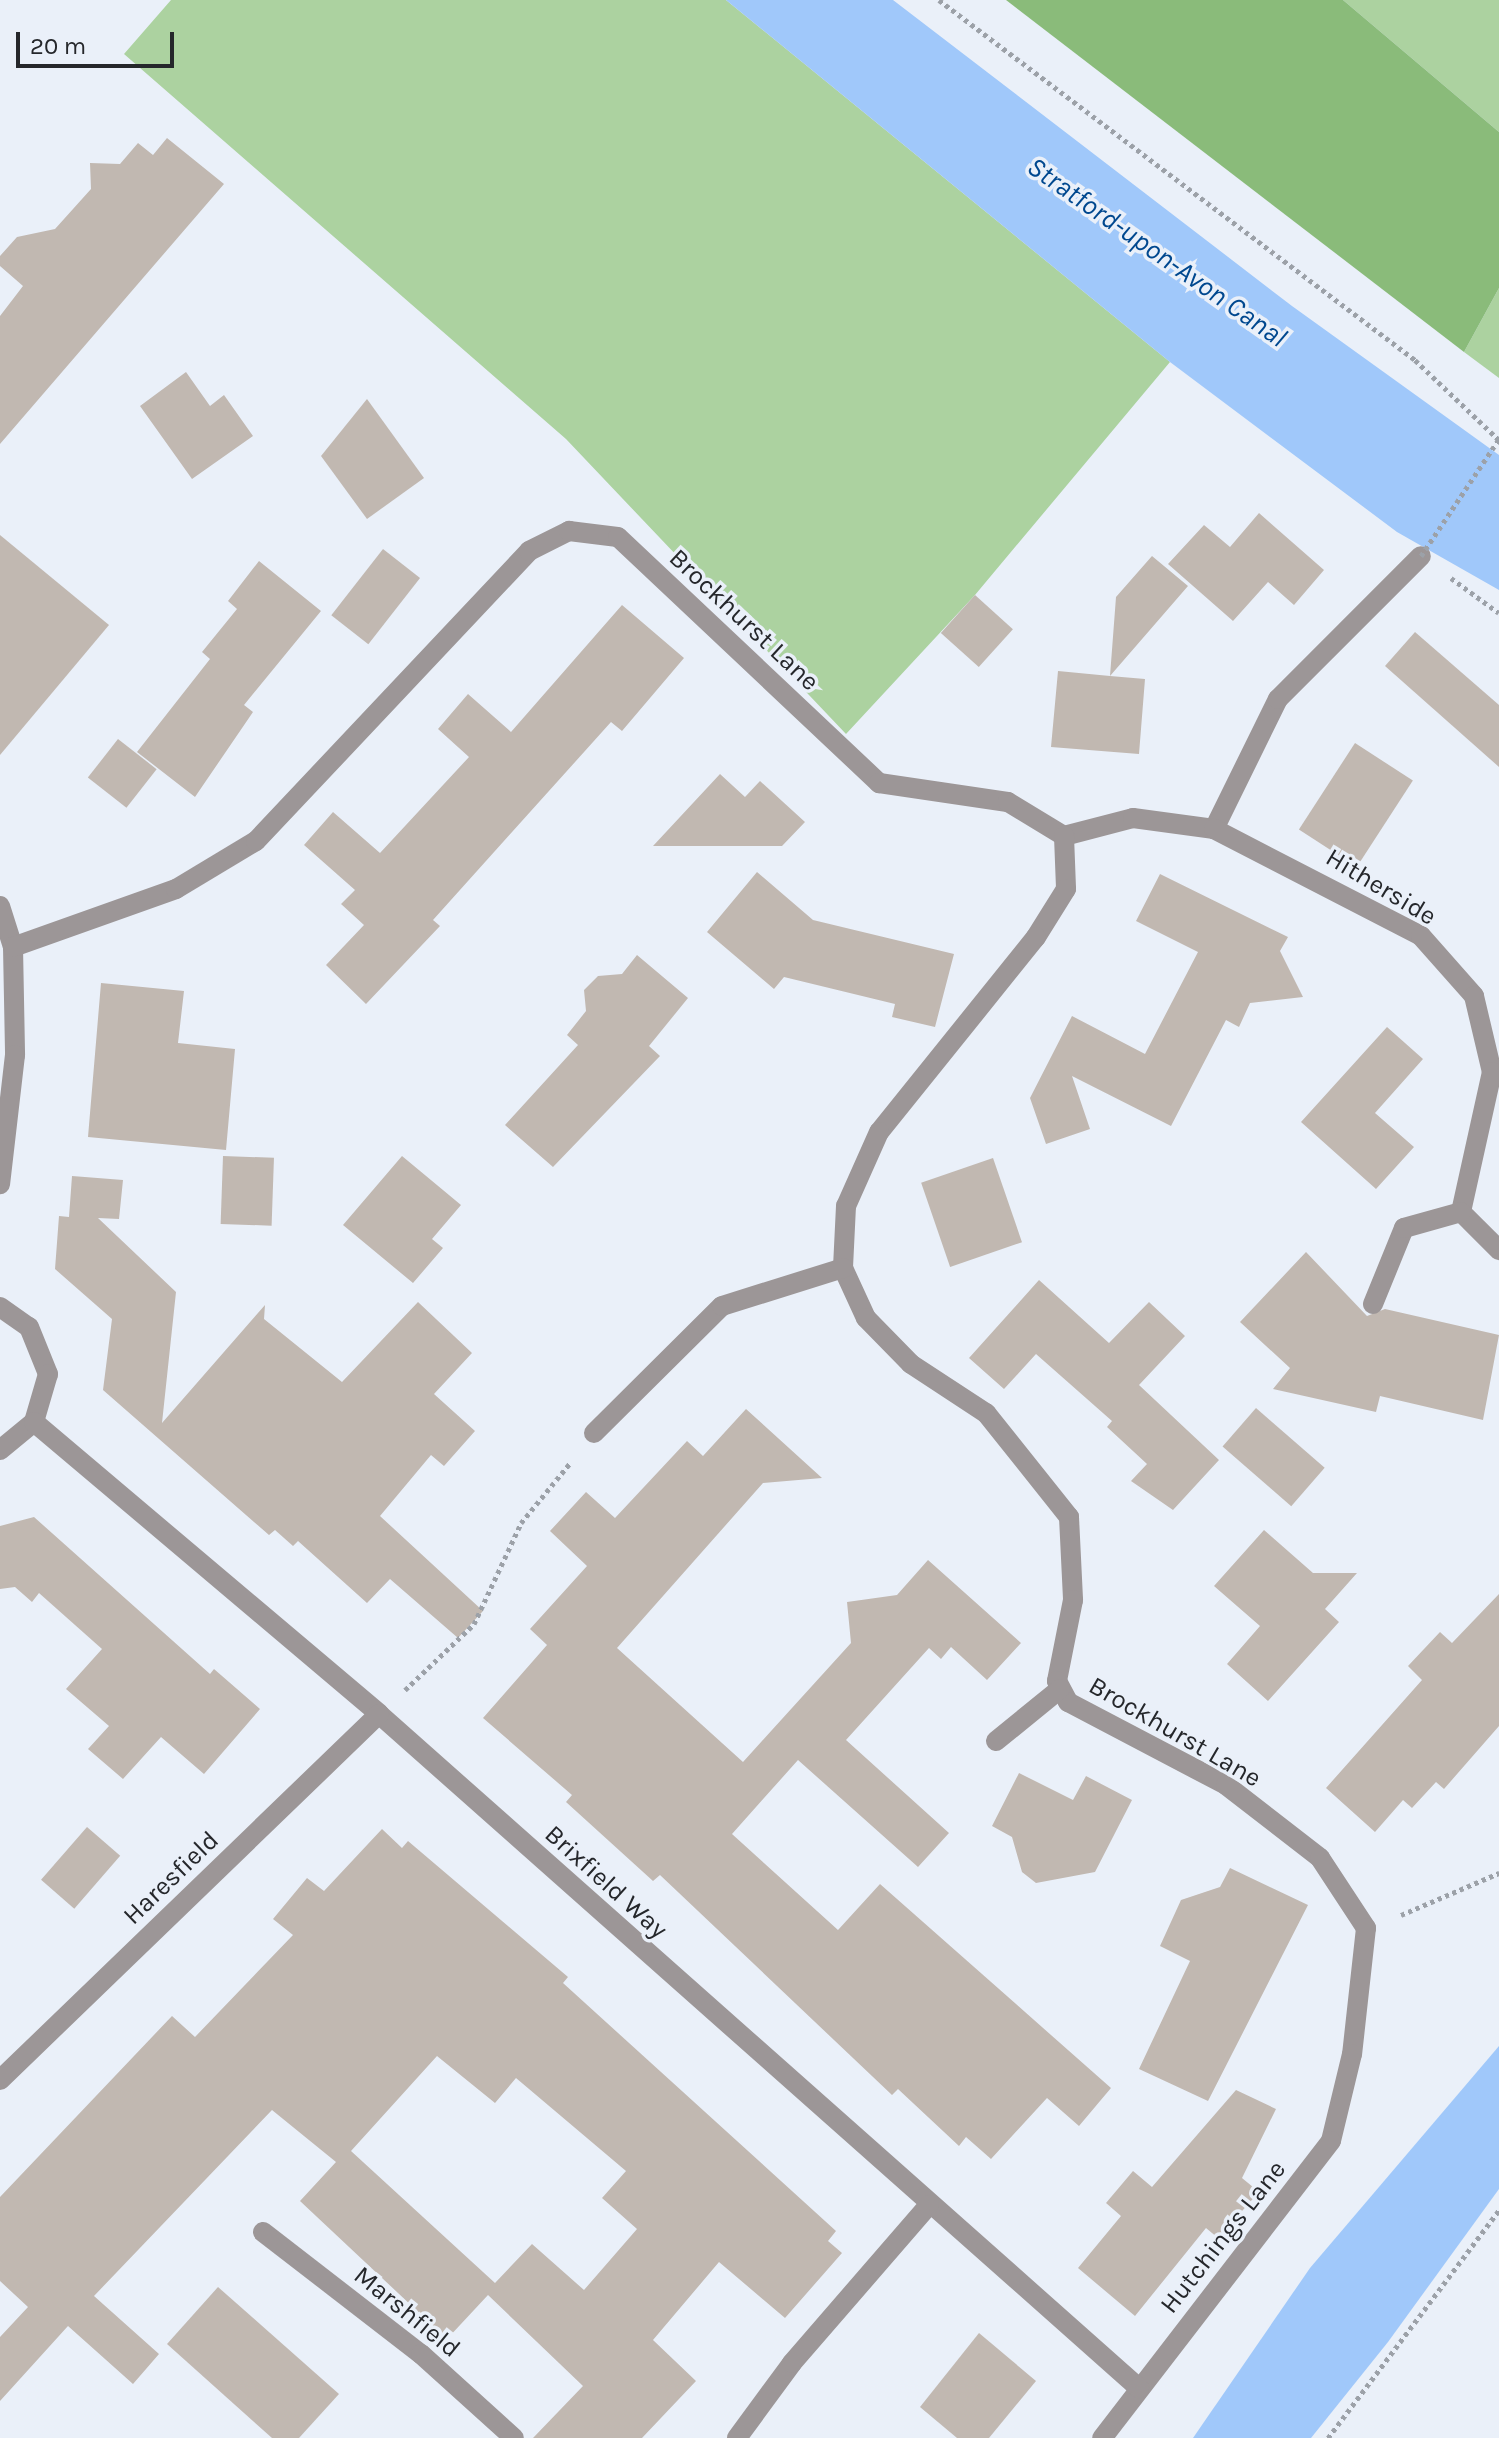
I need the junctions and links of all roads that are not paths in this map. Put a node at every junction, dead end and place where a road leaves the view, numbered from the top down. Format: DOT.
graph roads {
  1 [pos="1427,560"];
  2 [pos="1214,829"];
  3 [pos="1064,836"];
  4 [pos="0,906"];
  5 [pos="13,947"];
  6 [pos="1491,1112"];
  7 [pos="0,1184"];
  8 [pos="1461,1212"];
  9 [pos="1499,1250"];
  10 [pos="843,1268"];
  11 [pos="1373,1304"];
  12 [pos="0,1307"];
  13 [pos="34,1422"];
  14 [pos="594,1433"];
  15 [pos="0,1450"];
  16 [pos="1060,1689"];
  17 [pos="379,1714"];
  18 [pos="996,1741"];
  19 [pos="1352,2054"];
  20 [pos="0,2080"];
  21 [pos="929,2205"];
  22 [pos="263,2232"];
  23 [pos="1139,2388"];
  24 [pos="514,2438"];
  25 [pos="737,2438"];
  26 [pos="1102,2438"];
  1 -- 2 [label="street"];
  2 -- 3 [label="street, Hitherside"];
  2 -- 6 [label="street, Hitherside"];
  3 -- 5 [label="street, Brockhurst Lane"];
  3 -- 10 [label="street, Brockhurst Lane"];
  4 -- 5 [label="street"];
  5 -- 7 [label="street"];
  6 -- 8 [label="street, Hitherside"];
  8 -- 9 [label="street"];
  8 -- 11 [label="street"];
  10 -- 14 [label="street"];
  10 -- 16 [label="street, Brockhurst Lane"];
  12 -- 13 [label="street"];
  13 -- 15 [label="street"];
  13 -- 17 [label="street, Brixfield Way"];
  16 -- 18 [label="street"];
  16 -- 19 [label="street, Brockhurst Lane"];
  17 -- 20 [label="street, Haresfield"];
  17 -- 21 [label="street, Brixfield Way"];
  19 -- 23 [label="street, Hutchings Lane"];
  21 -- 23 [label="street, Brixfield Way"];
  21 -- 25 [label="street"];
  22 -- 24 [label="street, Marshfield"];
  23 -- 26 [label="street, Hutchings Lane"];
}
